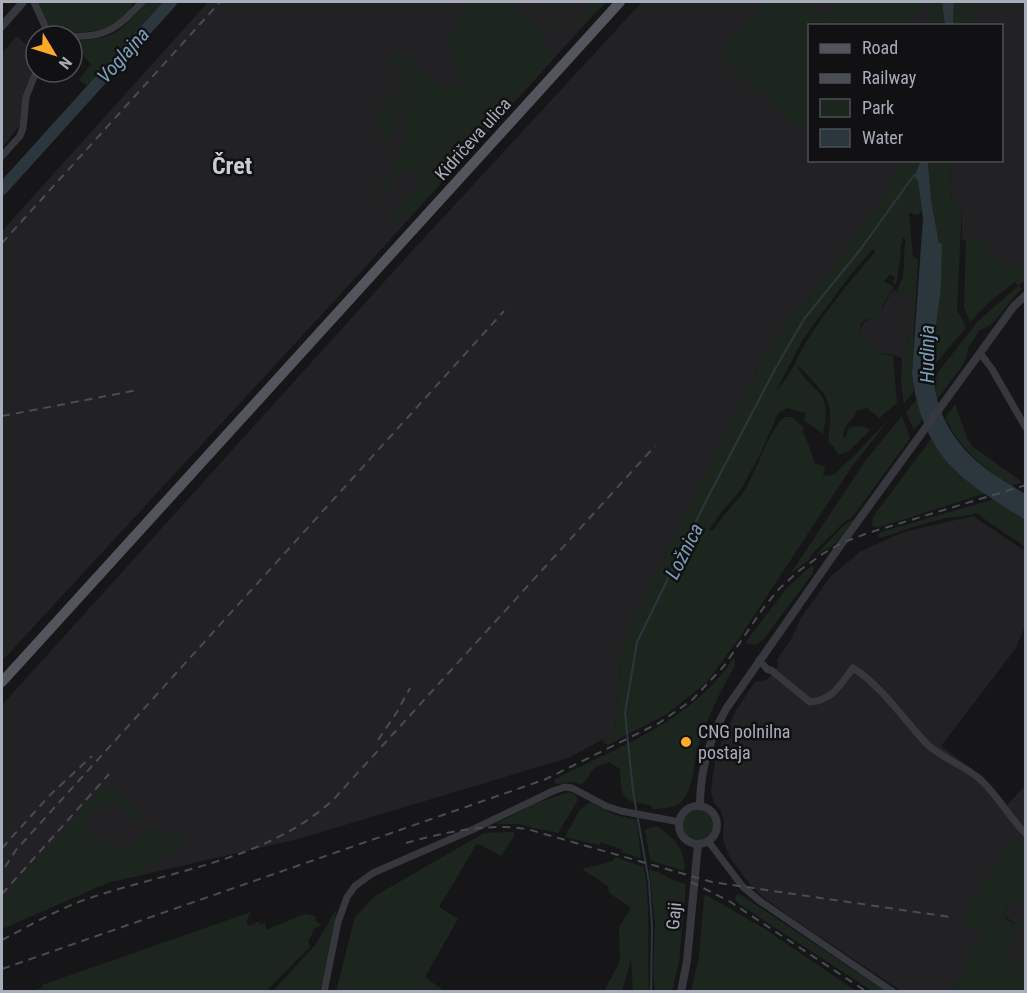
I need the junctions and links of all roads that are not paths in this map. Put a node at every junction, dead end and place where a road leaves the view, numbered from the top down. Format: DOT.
graph roads {
  1 [pos="23,2"];
  2 [pos="34,2"];
  3 [pos="142,2"];
  4 [pos="620,2"];
  5 [pos="44,24"];
  6 [pos="2,26"];
  7 [pos="84,36"];
  8 [pos="31,84"];
  9 [pos="2,156"];
  10 [pos="1026,295"];
  11 [pos="980,352"];
  12 [pos="1026,428"];
  13 [pos="759,660"];
  14 [pos="2,682"];
  15 [pos="700,806"];
  16 [pos="680,822"];
  17 [pos="1026,834"];
  18 [pos="708,841"];
  19 [pos="698,844"];
  20 [pos="324,992"];
  21 [pos="681,992"];
  22 [pos="892,992"];
  1 -- 6 [label="street"];
  2 -- 5 [label="street"];
  3 -- 7 [label="street"];
  4 -- 14 [label="main road, Kidričeva ulica"];
  8 -- 9 [label="street"];
  10 -- 11 [label="street"];
  11 -- 12 [label="street"];
  11 -- 13 [label="street"];
  13 -- 15 [label="street"];
  13 -- 17 [label="street"];
  15 -- 16 [label="street"];
  15 -- 18 [label="street"];
  16 -- 19 [label="street"];
  16 -- 20 [label="street"];
  18 -- 19 [label="street"];
  18 -- 22 [label="street"];
  19 -- 21 [label="street, Gaji"];
}
